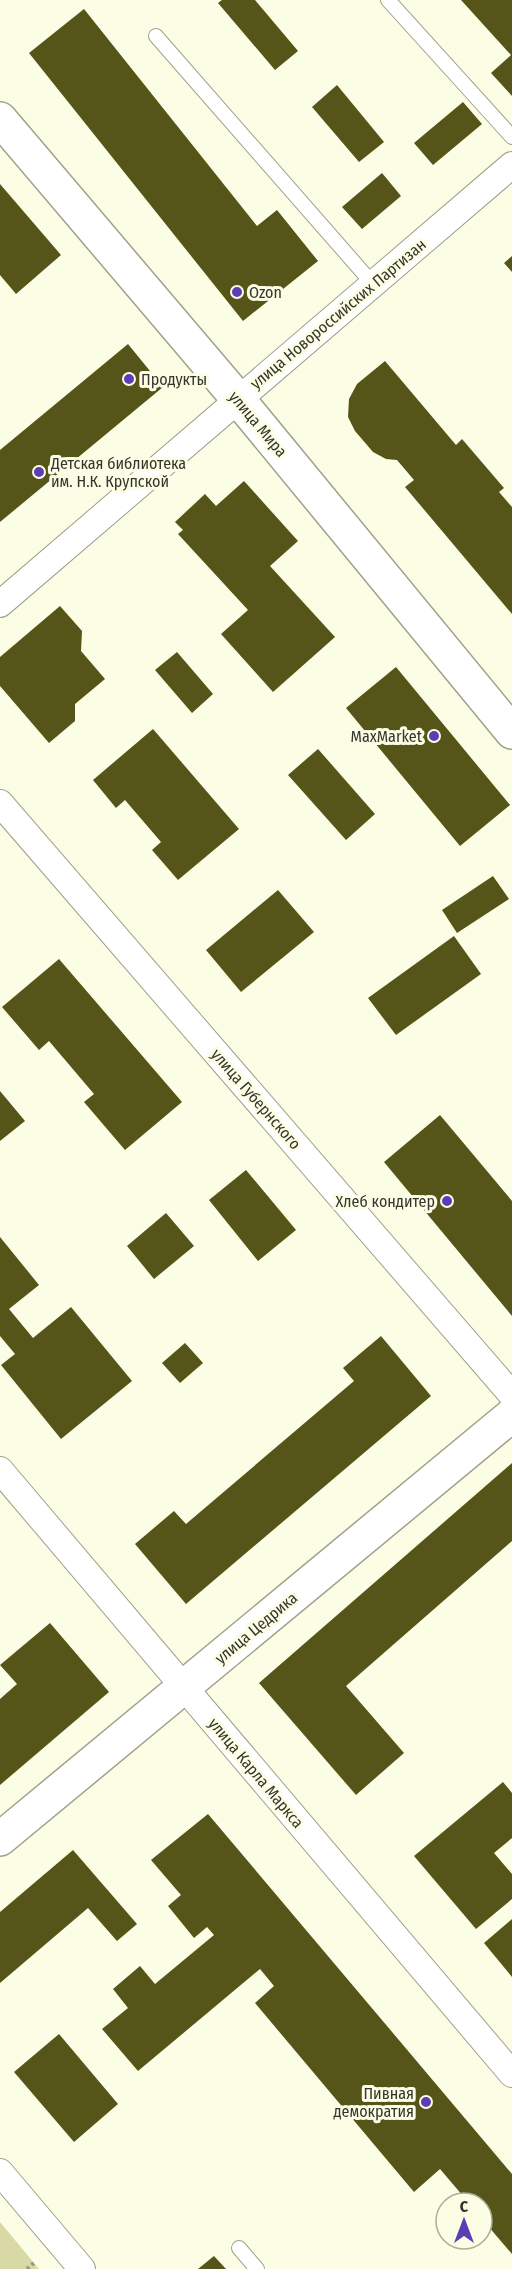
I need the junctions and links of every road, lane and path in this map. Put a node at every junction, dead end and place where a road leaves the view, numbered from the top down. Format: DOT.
graph roads {
  1 [pos="388,0"];
  2 [pos="156,36"];
  3 [pos="0,119"];
  4 [pos="512,137"];
  5 [pos="512,165"];
  6 [pos="373,284"];
  7 [pos="237,399"];
  8 [pos="0,604"];
  9 [pos="512,732"];
  10 [pos="0,803"];
  11 [pos="512,1412"];
  12 [pos="0,1470"];
  13 [pos="183,1688"];
  14 [pos="0,1839"];
  15 [pos="512,2074"];
  16 [pos="0,2172"];
  17 [pos="239,2248"];
  18 [pos="34,2263"];
  19 [pos="27,2269"];
  20 [pos="82,2269"];
  21 [pos="257,2269"];
  1 -- 4 [label="lane"];
  2 -- 6 [label="lane"];
  3 -- 7 [label="street, улица Мира"];
  5 -- 6 [label="street, улица Новороссийских Партизан"];
  6 -- 7 [label="street, улица Новороссийских Партизан"];
  7 -- 8 [label="street, улица Новороссийских Партизан"];
  7 -- 9 [label="street, улица Мира"];
  10 -- 11 [label="street, улица Губернского"];
  11 -- 13 [label="street, улица Цедрика"];
  12 -- 13 [label="street, улица Карла Маркса"];
  13 -- 14 [label="street, улица Цедрика"];
  13 -- 15 [label="street, улица Карла Маркса"];
  16 -- 20 [label="street"];
  17 -- 21 [label="lane"];
  18 -- 19 [label="path"];
}
